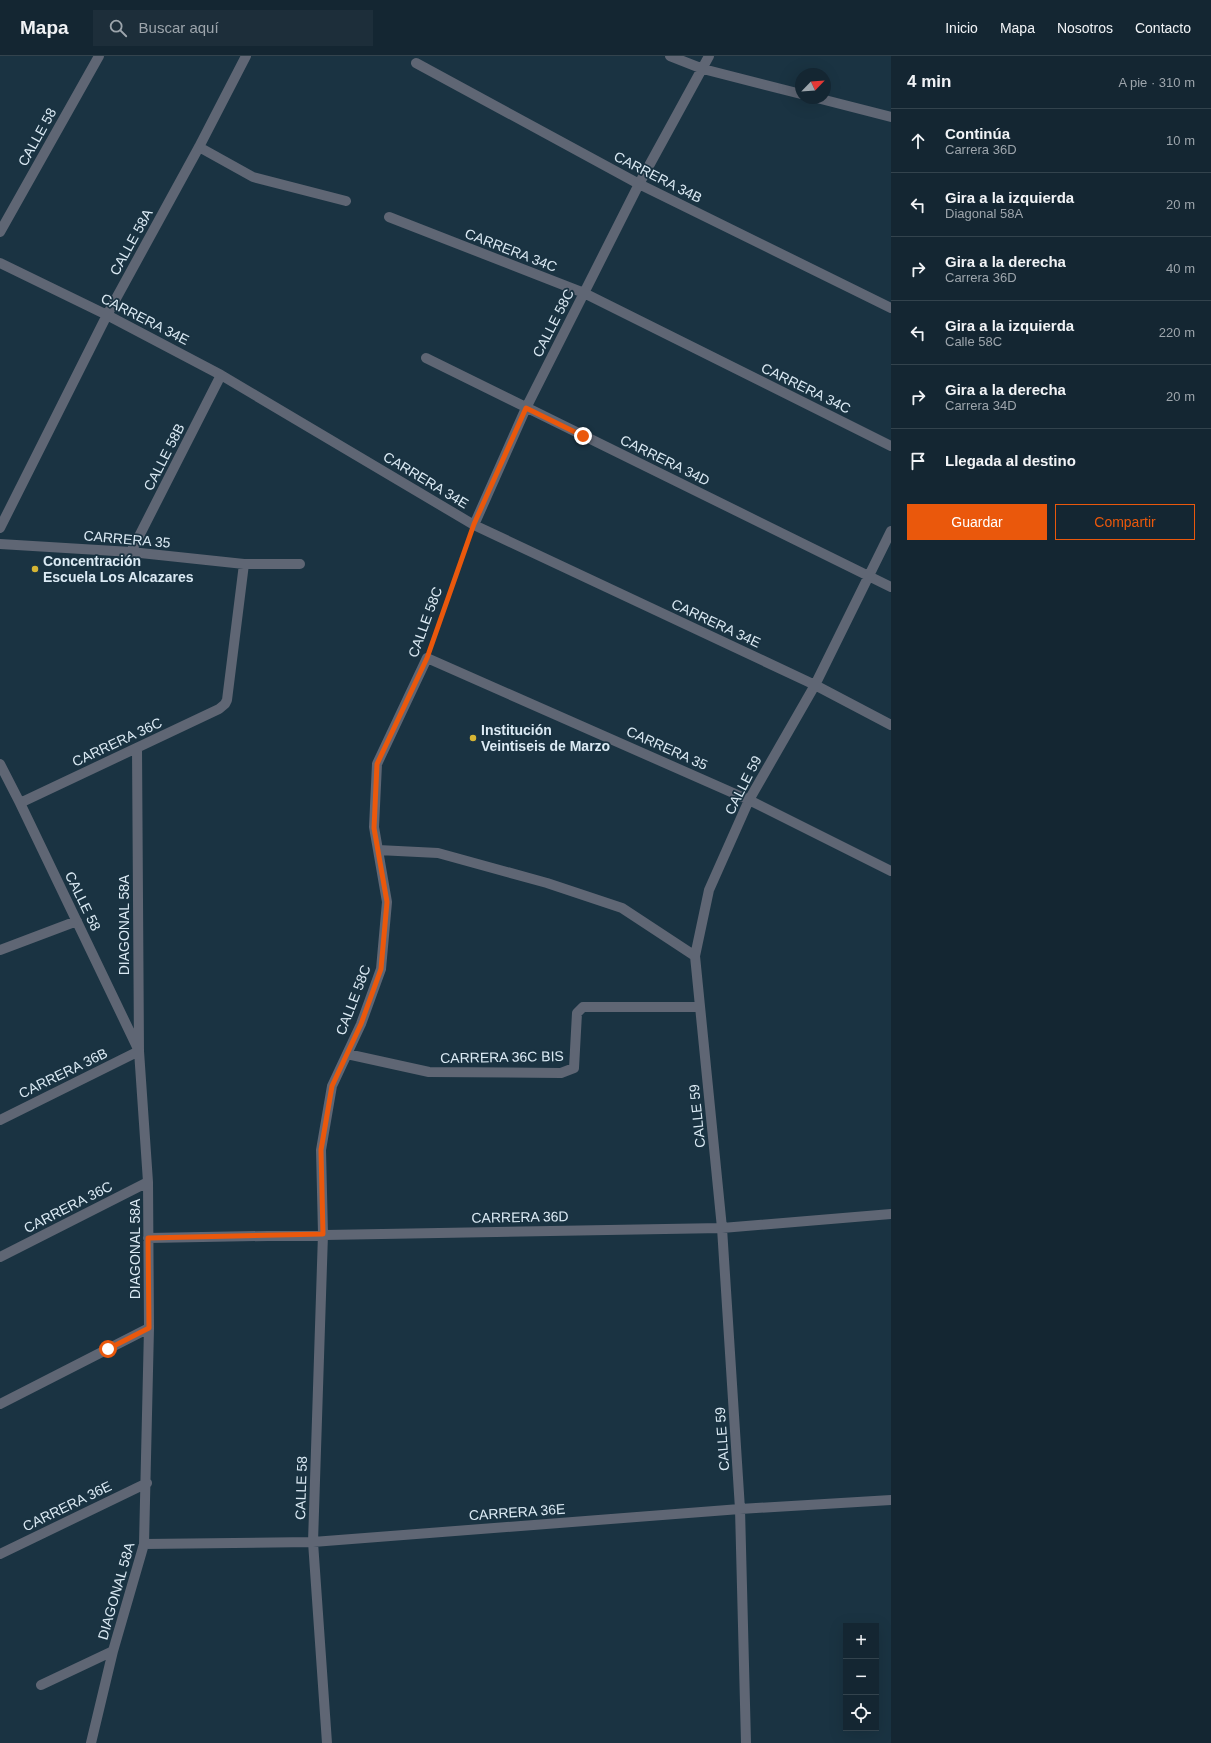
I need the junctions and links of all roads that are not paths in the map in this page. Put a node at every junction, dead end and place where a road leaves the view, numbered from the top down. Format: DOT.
graph roads {
  1 [pos="98,56"];
  2 [pos="246,56"];
  3 [pos="670,56"];
  4 [pos="709,56"];
  5 [pos="416,62"];
  6 [pos="702,69"];
  7 [pos="795,92"];
  8 [pos="831,102"];
  9 [pos="891,117"];
  10 [pos="199,147"];
  11 [pos="639,184"];
  12 [pos="346,201"];
  13 [pos="389,217"];
  14 [pos="0,232"];
  15 [pos="0,263"];
  16 [pos="584,293"];
  17 [pos="891,308"];
  18 [pos="107,315"];
  19 [pos="426,358"];
  20 [pos="221,375"];
  21 [pos="526,408"];
  22 [pos="891,446"];
  23 [pos="474,524"];
  24 [pos="0,528"];
  25 [pos="891,531"];
  26 [pos="0,544"];
  27 [pos="131,552"];
  28 [pos="244,564"];
  29 [pos="300,564"];
  30 [pos="868,577"];
  31 [pos="891,587"];
  32 [pos="427,658"];
  33 [pos="815,685"];
  34 [pos="891,725"];
  35 [pos="137,748"];
  36 [pos="0,764"];
  37 [pos="750,800"];
  38 [pos="20,803"];
  39 [pos="378,850"];
  40 [pos="891,871"];
  41 [pos="77,921"];
  42 [pos="0,950"];
  43 [pos="694,956"];
  44 [pos="700,1007"];
  45 [pos="139,1051"];
  46 [pos="347,1054"];
  47 [pos="0,1120"];
  48 [pos="148,1182"];
  49 [pos="891,1214"];
  50 [pos="722,1228"];
  51 [pos="323,1234"];
  52 [pos="148,1238"];
  53 [pos="0,1257"];
  54 [pos="149,1328"];
  55 [pos="0,1404"];
  56 [pos="147,1483"];
  57 [pos="891,1500"];
  58 [pos="740,1509"];
  59 [pos="313,1542"];
  60 [pos="144,1544"];
  61 [pos="0,1554"];
  62 [pos="113,1651"];
  63 [pos="41,1685"];
  64 [pos="91,1743"];
  65 [pos="327,1743"];
  66 [pos="746,1743"];
  1 -- 14 [label="street, CALLE 58"];
  2 -- 10 [label="street, CALLE 58A"];
  3 -- 6 [label="street"];
  4 -- 6 [label="street, CALLE 58C"];
  5 -- 11 [label="street, CARRERA 34B"];
  6 -- 7 [label="street"];
  6 -- 11 [label="street, CALLE 58C"];
  8 -- 9 [label="street"];
  10 -- 12 [label="street"];
  10 -- 18 [label="street, CALLE 58A"];
  11 -- 16 [label="street, CALLE 58C"];
  11 -- 17 [label="street, CARRERA 34B"];
  13 -- 16 [label="street, CARRERA 34C"];
  15 -- 18 [label="street, CARRERA 34E"];
  16 -- 21 [label="street, CALLE 58C"];
  16 -- 22 [label="street, CARRERA 34C"];
  18 -- 20 [label="street, CARRERA 34E"];
  18 -- 24 [label="street, CALLE 58A"];
  19 -- 21 [label="street, CARRERA 34D"];
  20 -- 23 [label="street, CARRERA 34E"];
  20 -- 27 [label="street, CALLE 58B"];
  21 -- 23 [label="street, CALLE 58C"];
  21 -- 30 [label="street, CARRERA 34D"];
  23 -- 33 [label="street, CARRERA 34E"];
  25 -- 30 [label="street, CALLE 59"];
  26 -- 27 [label="street, CARRERA 35"];
  27 -- 28 [label="street, CARRERA 35"];
  28 -- 29 [label="street, CARRERA 35"];
  28 -- 35 [label="street, CARRERA 36C"];
  30 -- 31 [label="street, CARRERA 34D"];
  30 -- 33 [label="street, CALLE 59"];
  32 -- 37 [label="street, CARRERA 35"];
  32 -- 39 [label="street, CALLE 58C"];
  33 -- 34 [label="street, CARRERA 34E"];
  33 -- 37 [label="street, CALLE 59"];
  35 -- 38 [label="street, CARRERA 36C"];
  35 -- 45 [label="street, DIAGONAL 58A"];
  36 -- 38 [label="street, CALLE 58"];
  37 -- 40 [label="street, CARRERA 35"];
  37 -- 43 [label="street, CALLE 59"];
  38 -- 41 [label="street, CALLE 58"];
  39 -- 43 [label="street"];
  39 -- 46 [label="street, CALLE 58C"];
  41 -- 42 [label="street"];
  41 -- 45 [label="street, CALLE 58"];
  43 -- 44 [label="street, CALLE 59"];
  44 -- 46 [label="street, CARRERA 36C BIS"];
  44 -- 50 [label="street, CALLE 59"];
  45 -- 47 [label="street, CARRERA 36B"];
  45 -- 48 [label="street, DIAGONAL 58A"];
  46 -- 51 [label="street, CALLE 58C"];
  48 -- 52 [label="street, DIAGONAL 58A"];
  48 -- 53 [label="street, CARRERA 36C"];
  49 -- 50 [label="street, CARRERA 36D"];
  50 -- 51 [label="street, CARRERA 36D"];
  50 -- 58 [label="street, CALLE 59"];
  51 -- 52 [label="street, CARRERA 36D"];
  51 -- 59 [label="street, CALLE 58"];
  52 -- 54 [label="street, DIAGONAL 58A"];
  54 -- 55 [label="street"];
  54 -- 56 [label="street, DIAGONAL 58A"];
  56 -- 60 [label="street, DIAGONAL 58A"];
  56 -- 61 [label="street, CARRERA 36E"];
  57 -- 58 [label="street, CARRERA 36E"];
  58 -- 59 [label="street, CARRERA 36E"];
  58 -- 66 [label="street, CALLE 59"];
  59 -- 60 [label="street, CARRERA 36E"];
  59 -- 65 [label="street, CALLE 58"];
  60 -- 62 [label="street, DIAGONAL 58A"];
  62 -- 63 [label="street"];
  62 -- 64 [label="street, DIAGONAL 58A"];
}
